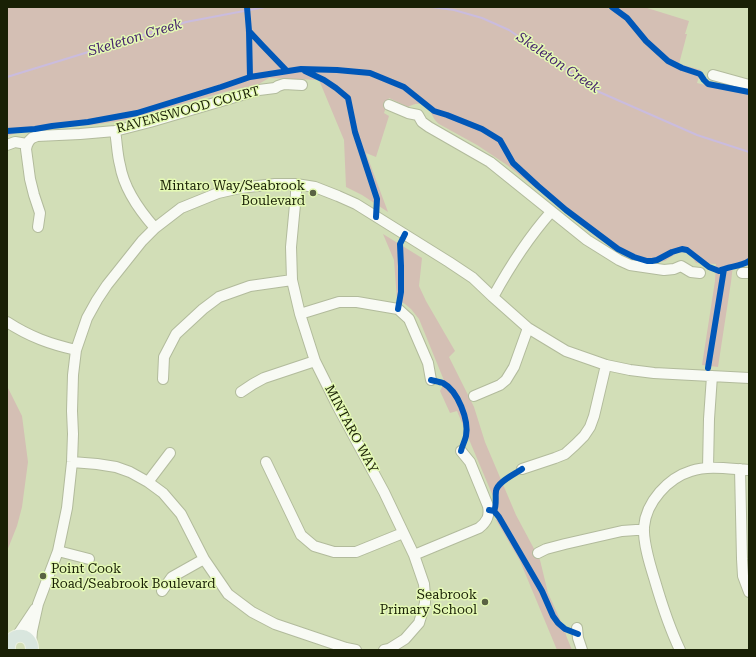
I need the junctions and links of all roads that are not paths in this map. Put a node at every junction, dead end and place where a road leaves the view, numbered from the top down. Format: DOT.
graph roads {
  1 [pos="713,75"];
  2 [pos="302,85"];
  3 [pos="749,85"];
  4 [pos="389,105"];
  5 [pos="115,130"];
  6 [pos="27,144"];
  7 [pos="7,145"];
  8 [pos="296,184"];
  9 [pos="552,212"];
  10 [pos="38,227"];
  11 [pos="154,228"];
  12 [pos="700,273"];
  13 [pos="292,280"];
  14 [pos="493,297"];
  15 [pos="300,314"];
  16 [pos="7,322"];
  17 [pos="528,328"];
  18 [pos="76,350"];
  19 [pos="315,361"];
  20 [pos="606,365"];
  21 [pos="712,376"];
  22 [pos="749,378"];
  23 [pos="163,379"];
  24 [pos="431,380"];
  25 [pos="241,392"];
  26 [pos="474,396"];
  27 [pos="461,451"];
  28 [pos="170,453"];
  29 [pos="72,462"];
  30 [pos="266,462"];
  31 [pos="708,468"];
  32 [pos="522,469"];
  33 [pos="744,470"];
  34 [pos="148,482"];
  35 [pos="644,530"];
  36 [pos="403,533"];
  37 [pos="58,551"];
  38 [pos="538,553"];
  39 [pos="414,555"];
  40 [pos="89,559"];
  41 [pos="204,559"];
  42 [pos="162,591"];
  43 [pos="749,592"];
  44 [pos="38,604"];
  45 [pos="577,628"];
  46 [pos="14,635"];
  47 [pos="33,647"];
  48 [pos="8,649"];
  49 [pos="356,650"];
  50 [pos="384,650"];
  51 [pos="582,650"];
  52 [pos="680,650"];
  1 -- 3 [label="street"];
  2 -- 5 [label="street, RAVENSWOOD COURT"];
  4 -- 9 [label="street"];
  5 -- 6 [label="street, RAVENSWOOD COURT"];
  5 -- 11 [label="street"];
  6 -- 7 [label="street"];
  6 -- 10 [label="street"];
  8 -- 11 [label="street"];
  8 -- 13 [label="street, MINTARO WAY"];
  8 -- 14 [label="street"];
  9 -- 12 [label="street"];
  9 -- 14 [label="street"];
  11 -- 18 [label="street"];
  13 -- 15 [label="street, MINTARO WAY"];
  13 -- 23 [label="street"];
  14 -- 17 [label="street"];
  15 -- 19 [label="street, MINTARO WAY"];
  15 -- 24 [label="street"];
  16 -- 18 [label="street"];
  17 -- 20 [label="street"];
  17 -- 26 [label="street"];
  18 -- 29 [label="street"];
  19 -- 25 [label="street"];
  19 -- 36 [label="street, MINTARO WAY"];
  20 -- 21 [label="street"];
  20 -- 32 [label="street"];
  21 -- 22 [label="street"];
  21 -- 31 [label="street"];
  27 -- 39 [label="street"];
  28 -- 34 [label="street"];
  29 -- 34 [label="street"];
  29 -- 37 [label="street"];
  30 -- 36 [label="street"];
  31 -- 33 [label="street"];
  31 -- 35 [label="street"];
  33 -- 43 [label="street"];
  34 -- 41 [label="street"];
  35 -- 38 [label="street"];
  35 -- 52 [label="street"];
  36 -- 39 [label="street, MINTARO WAY"];
  37 -- 40 [label="street"];
  37 -- 44 [label="street"];
  39 -- 50 [label="street, MINTARO WAY"];
  41 -- 42 [label="street"];
  41 -- 49 [label="street"];
  44 -- 46 [label="street"];
  44 -- 47 [label="street"];
  45 -- 51 [label="street"];
  46 -- 47 [label="main road"];
  46 -- 48 [label="main road"];
}
